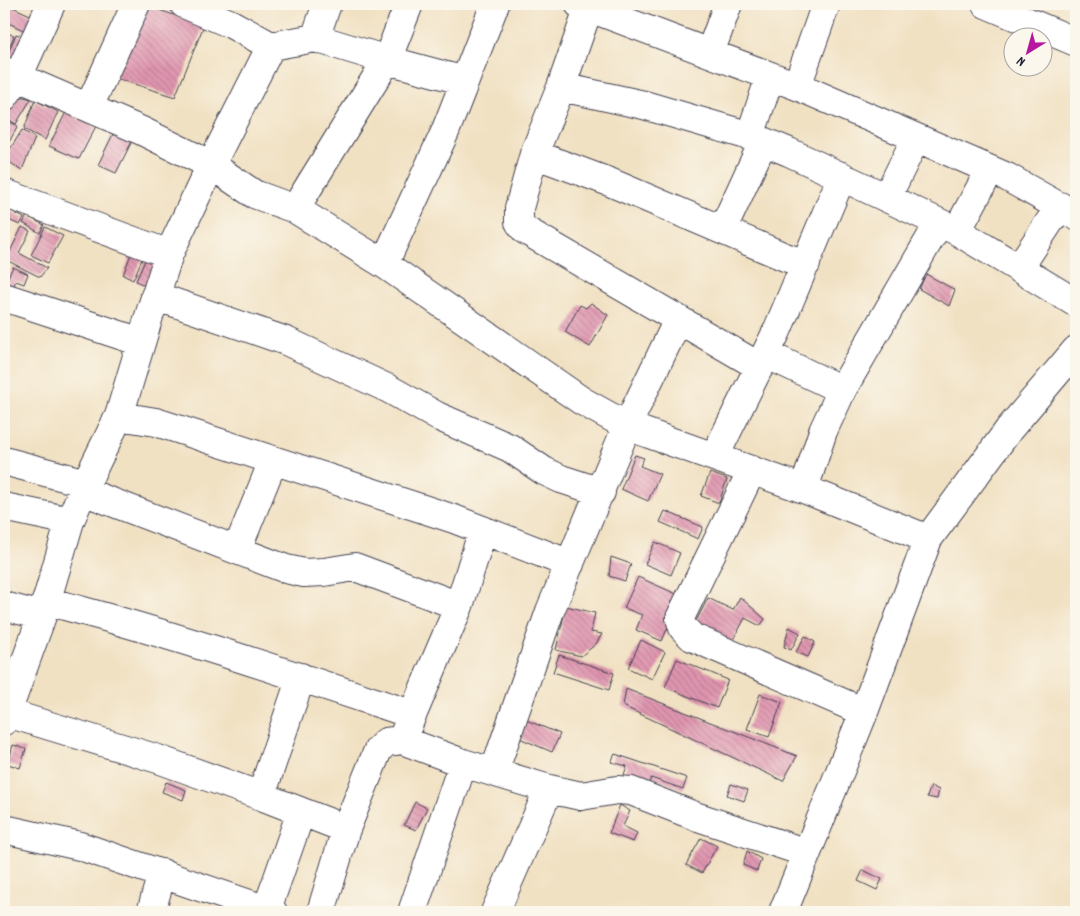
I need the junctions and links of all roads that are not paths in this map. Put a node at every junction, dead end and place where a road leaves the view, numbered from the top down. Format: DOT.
graph roads {
  1 [pos="51,4"];
  2 [pos="136,4"];
  3 [pos="184,4"];
  4 [pos="327,4"];
  5 [pos="409,4"];
  6 [pos="495,4"];
  7 [pos="728,4"];
  8 [pos="826,4"];
  9 [pos="986,4"];
  10 [pos="584,6"];
  11 [pos="629,13"];
  12 [pos="235,14"];
  13 [pos="314,38"];
  14 [pos="1076,42"];
  15 [pos="271,46"];
  16 [pos="710,53"];
  17 [pos="387,60"];
  18 [pos="770,76"];
  19 [pos="465,81"];
  20 [pos="8,82"];
  21 [pos="797,86"];
  22 [pos="561,87"];
  23 [pos="89,107"];
  24 [pos="916,138"];
  25 [pos="757,139"];
  26 [pos="534,154"];
  27 [pos="211,165"];
  28 [pos="990,170"];
  29 [pos="842,176"];
  30 [pos="4,193"];
  31 [pos="886,198"];
  32 [pos="295,209"];
  33 [pos="1068,211"];
  34 [pos="948,227"];
  35 [pos="723,229"];
  36 [pos="169,254"];
  37 [pos="384,264"];
  38 [pos="806,264"];
  39 [pos="1019,268"];
  40 [pos="155,296"];
  41 [pos="4,297"];
  42 [pos="1076,303"];
  43 [pos="678,320"];
  44 [pos="141,342"];
  45 [pos="1076,350"];
  46 [pos="763,360"];
  47 [pos="842,390"];
  48 [pos="119,416"];
  49 [pos="627,426"];
  50 [pos="715,456"];
  51 [pos="273,460"];
  52 [pos="4,461"];
  53 [pos="752,470"];
  54 [pos="84,487"];
  55 [pos="804,489"];
  56 [pos="601,492"];
  57 [pos="4,507"];
  58 [pos="70,521"];
  59 [pos="482,530"];
  60 [pos="928,539"];
  61 [pos="237,550"];
  62 [pos="570,564"];
  63 [pos="4,606"];
  64 [pos="459,606"];
  65 [pos="44,609"];
  66 [pos="301,677"];
  67 [pos="864,712"];
  68 [pos="411,714"];
  69 [pos="5,715"];
  70 [pos="402,740"];
  71 [pos="463,763"];
  72 [pos="494,772"];
  73 [pos="548,790"];
  74 [pos="261,796"];
  75 [pos="301,812"];
  76 [pos="4,829"];
  77 [pos="346,829"];
  78 [pos="807,853"];
  79 [pos="162,873"];
  80 [pos="270,911"];
  81 [pos="150,912"];
  82 [pos="321,912"];
  83 [pos="412,912"];
  84 [pos="495,912"];
  85 [pos="783,912"];
  1 -- 20 [label="street"];
  2 -- 23 [label="street"];
  3 -- 12 [label="street"];
  4 -- 13 [label="street"];
  5 -- 17 [label="street"];
  6 -- 19 [label="street"];
  7 -- 16 [label="street"];
  8 -- 21 [label="street"];
  9 -- 14 [label="street"];
  10 -- 11 [label="street"];
  10 -- 22 [label="street"];
  11 -- 16 [label="street"];
  12 -- 15 [label="street"];
  13 -- 15 [label="street"];
  13 -- 17 [label="street"];
  15 -- 27 [label="street"];
  16 -- 18 [label="street"];
  17 -- 19 [label="street"];
  17 -- 32 [label="street"];
  18 -- 21 [label="street"];
  18 -- 25 [label="street"];
  19 -- 37 [label="street"];
  20 -- 23 [label="street"];
  21 -- 24 [label="street"];
  22 -- 25 [label="street"];
  22 -- 26 [label="street"];
  23 -- 27 [label="street"];
  24 -- 28 [label="street"];
  24 -- 31 [label="street"];
  25 -- 29 [label="street"];
  25 -- 35 [label="street"];
  26 -- 35 [label="street"];
  26 -- 43 [label="street"];
  27 -- 32 [label="street"];
  27 -- 36 [label="street"];
  28 -- 33 [label="street"];
  28 -- 34 [label="street"];
  29 -- 31 [label="street"];
  29 -- 38 [label="street"];
  30 -- 36 [label="street"];
  31 -- 34 [label="street"];
  32 -- 37 [label="street"];
  33 -- 39 [label="street"];
  34 -- 39 [label="street"];
  34 -- 47 [label="street"];
  35 -- 38 [label="street"];
  36 -- 40 [label="street"];
  37 -- 49 [label="street"];
  38 -- 46 [label="street"];
  39 -- 42 [label="street"];
  40 -- 44 [label="street"];
  40 -- 56 [label="street"];
  41 -- 44 [label="street"];
  43 -- 46 [label="street"];
  43 -- 49 [label="street"];
  44 -- 48 [label="street"];
  45 -- 60 [label="street"];
  46 -- 47 [label="street"];
  46 -- 50 [label="street"];
  47 -- 55 [label="street"];
  48 -- 51 [label="street"];
  48 -- 54 [label="street"];
  49 -- 50 [label="street"];
  49 -- 56 [label="street"];
  50 -- 53 [label="street"];
  51 -- 59 [label="street"];
  51 -- 61 [label="street"];
  52 -- 54 [label="street"];
  53 -- 55 [label="street"];
  53 -- 67 [label="street"];
  54 -- 58 [label="street"];
  54 -- 61 [label="street"];
  55 -- 60 [label="street"];
  56 -- 62 [label="street"];
  57 -- 58 [label="street"];
  58 -- 65 [label="street"];
  59 -- 62 [label="street"];
  59 -- 64 [label="street"];
  60 -- 67 [label="street"];
  61 -- 64 [label="street"];
  62 -- 72 [label="street"];
  63 -- 65 [label="street"];
  64 -- 68 [label="street"];
  65 -- 66 [label="street"];
  65 -- 69 [label="street"];
  66 -- 68 [label="street"];
  66 -- 74 [label="street"];
  67 -- 78 [label="street"];
  68 -- 70 [label="street"];
  69 -- 74 [label="street"];
  70 -- 71 [label="street"];
  70 -- 77 [label="street"];
  71 -- 72 [label="street"];
  71 -- 83 [label="street"];
  72 -- 73 [label="street"];
  73 -- 78 [label="street"];
  73 -- 84 [label="street"];
  74 -- 75 [label="street"];
  75 -- 77 [label="street"];
  75 -- 80 [label="street"];
  76 -- 79 [label="street"];
  77 -- 82 [label="street"];
  78 -- 85 [label="street"];
  79 -- 80 [label="street"];
  79 -- 81 [label="street"];
}
